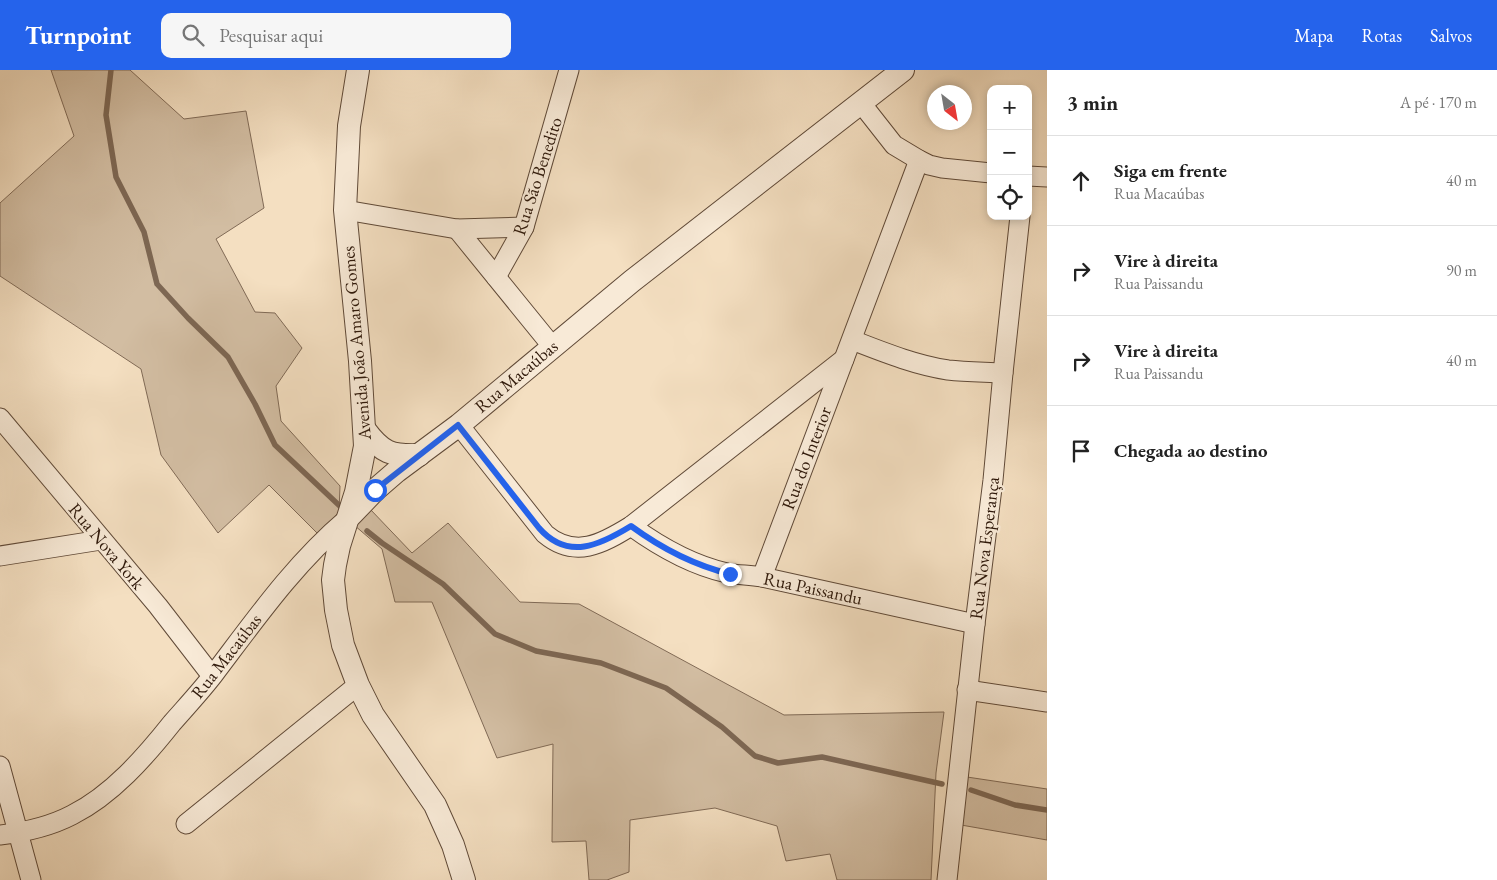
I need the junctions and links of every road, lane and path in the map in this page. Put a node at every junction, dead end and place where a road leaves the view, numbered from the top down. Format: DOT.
graph roads {
  1 [pos="358,70"];
  2 [pos="569,70"];
  3 [pos="903,70"];
  4 [pos="861,103"];
  5 [pos="919,160"];
  6 [pos="987,173"];
  7 [pos="1032,176"];
  8 [pos="1047,177"];
  9 [pos="345,210"];
  10 [pos="1020,220"];
  11 [pos="524,227"];
  12 [pos="457,228"];
  13 [pos="496,277"];
  14 [pos="852,340"];
  15 [pos="552,346"];
  16 [pos="844,358"];
  17 [pos="1003,372"];
  18 [pos="0,418"];
  19 [pos="458,425"];
  20 [pos="365,430"];
  21 [pos="419,455"];
  22 [pos="347,519"];
  23 [pos="631,526"];
  24 [pos="101,540"];
  25 [pos="0,556"];
  26 [pos="762,577"];
  27 [pos="975,624"];
  28 [pos="212,676"];
  29 [pos="358,685"];
  30 [pos="967,690"];
  31 [pos="1047,702"];
  32 [pos="0,766"];
  33 [pos="186,824"];
  34 [pos="9,834"];
  35 [pos="30,880"];
  36 [pos="464,880"];
  37 [pos="946,880"];
  1 -- 9 [label="street, Avenida João Amaro Gomes"];
  2 -- 11 [label="street, Rua São Benedito"];
  3 -- 4 [label="street, Rua Macaúbas"];
  4 -- 5 [label="street"];
  4 -- 15 [label="street, Rua Macaúbas"];
  5 -- 6 [label="street"];
  5 -- 14 [label="street, Rua do Interior"];
  7 -- 8 [label="street"];
  9 -- 12 [label="street"];
  9 -- 20 [label="street, Avenida João Amaro Gomes"];
  10 -- 17 [label="street, Rua Nova Esperança"];
  11 -- 12 [label="street"];
  11 -- 13 [label="street, Rua São Benedito"];
  12 -- 13 [label="street"];
  13 -- 15 [label="street"];
  14 -- 16 [label="street, Rua do Interior"];
  14 -- 17 [label="street"];
  15 -- 19 [label="street, Rua Macaúbas"];
  16 -- 23 [label="street"];
  16 -- 26 [label="street, Rua do Interior"];
  17 -- 27 [label="street, Rua Nova Esperança"];
  18 -- 24 [label="street, Rua Nova York"];
  19 -- 21 [label="street, Rua Macaúbas"];
  19 -- 23 [label="street"];
  20 -- 21 [label="street"];
  20 -- 22 [label="street, Avenida João Amaro Gomes"];
  21 -- 22 [label="street, Rua Macaúbas"];
  22 -- 28 [label="street, Rua Macaúbas"];
  22 -- 29 [label="street, Avenida João Amaro Gomes"];
  23 -- 26 [label="street, Rua Paissandu"];
  24 -- 25 [label="street"];
  24 -- 28 [label="street, Rua Nova York"];
  26 -- 27 [label="street, Rua Paissandu"];
  27 -- 30 [label="street, Rua Nova Esperança"];
  28 -- 34 [label="street, Rua Macaúbas"];
  29 -- 33 [label="street"];
  29 -- 36 [label="street, Avenida João Amaro Gomes"];
  30 -- 31 [label="street"];
  30 -- 37 [label="street, Rua Nova Esperança"];
  32 -- 34 [label="street"];
  34 -- 35 [label="street"];
}
